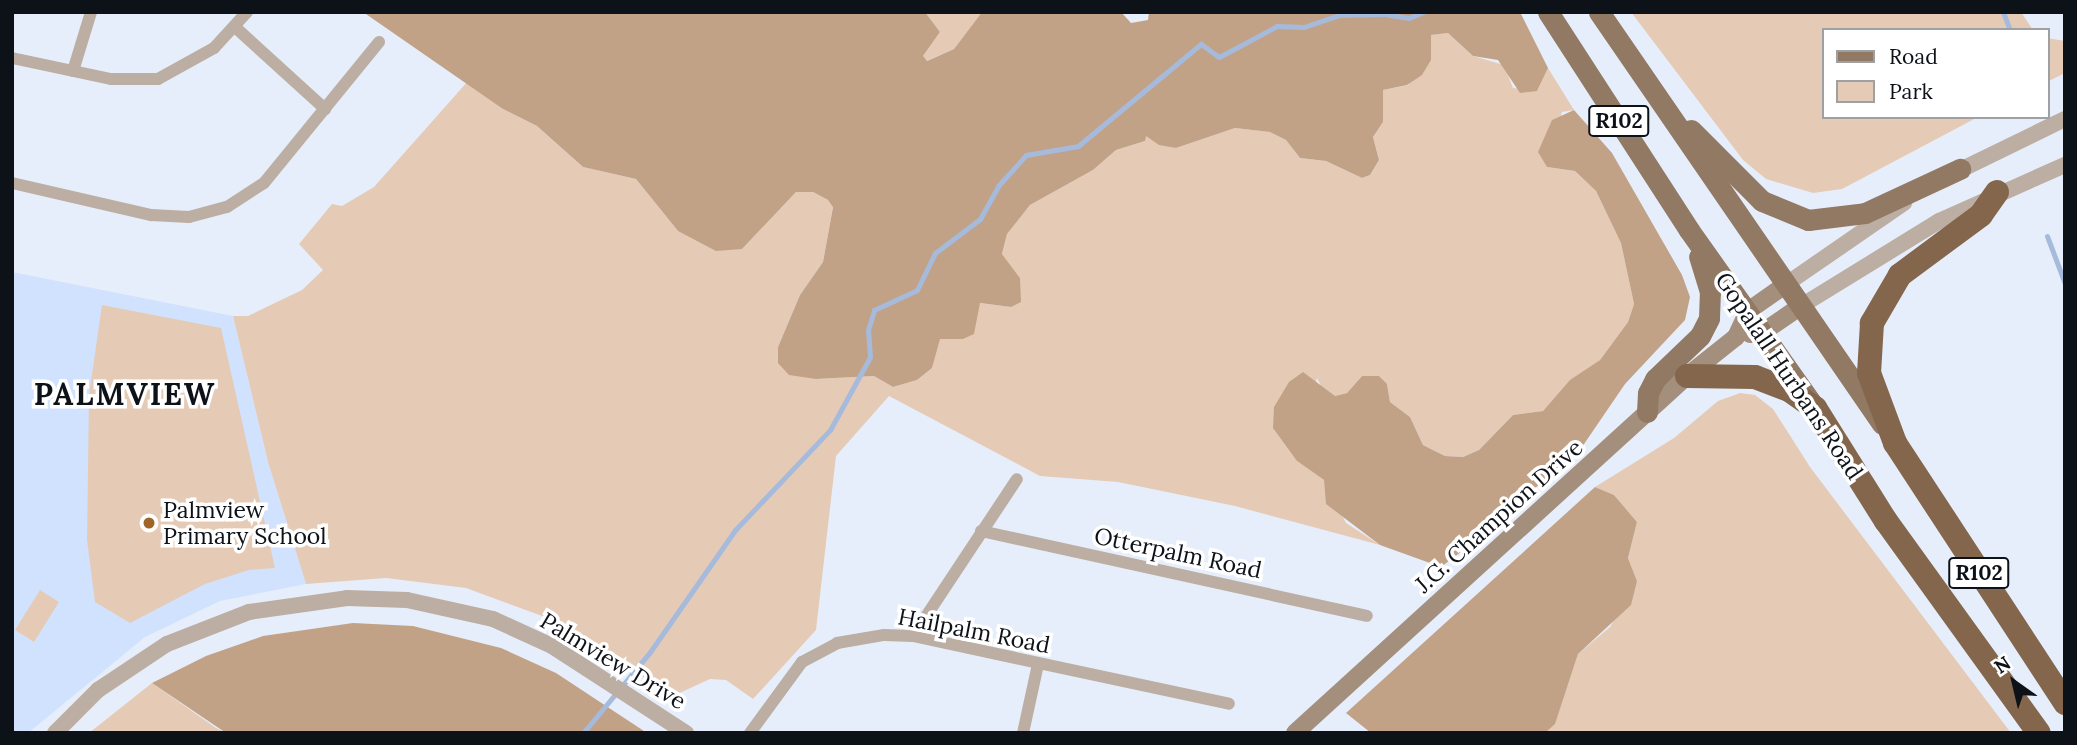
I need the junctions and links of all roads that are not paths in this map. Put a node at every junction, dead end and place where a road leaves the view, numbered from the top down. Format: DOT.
graph roads {
  1 [pos="91,12"];
  2 [pos="247,12"];
  3 [pos="1548,12"];
  4 [pos="1599,12"];
  5 [pos="235,27"];
  6 [pos="380,43"];
  7 [pos="12,58"];
  8 [pos="73,71"];
  9 [pos="326,109"];
  10 [pos="1670,114"];
  11 [pos="2065,119"];
  12 [pos="2065,165"];
  13 [pos="1960,169"];
  14 [pos="12,183"];
  15 [pos="1997,192"];
  16 [pos="1689,230"];
  17 [pos="1785,285"];
  18 [pos="1801,306"];
  19 [pos="1748,312"];
  20 [pos="1763,332"];
  21 [pos="1737,337"];
  22 [pos="1687,376"];
  23 [pos="1815,408"];
  24 [pos="1647,412"];
  25 [pos="1895,443"];
  26 [pos="1017,479"];
  27 [pos="981,531"];
  28 [pos="1367,616"];
  29 [pos="913,636"];
  30 [pos="1038,664"];
  31 [pos="2065,703"];
  32 [pos="1229,704"];
  33 [pos="55,733"];
  34 [pos="685,733"];
  35 [pos="750,733"];
  36 [pos="1023,733"];
  37 [pos="1295,733"];
  38 [pos="2039,733"];
  1 -- 8 [label="street"];
  2 -- 5 [label="street"];
  3 -- 16 [label="main road, Gopalall Hurbans Road / R102"];
  4 -- 10 [label="main road, Gopalall Hurbans Road / R102"];
  5 -- 8 [label="street"];
  5 -- 9 [label="street"];
  6 -- 9 [label="street"];
  7 -- 8 [label="street"];
  9 -- 14 [label="street"];
  10 -- 13 [label="main road"];
  10 -- 17 [label="main road, Gopalall Hurbans Road / R102"];
  11 -- 13 [label="street"];
  12 -- 15 [label="street, J.G. Champion Drive"];
  13 -- 17 [label="street"];
  15 -- 18 [label="street, J.G. Champion Drive"];
  15 -- 25 [label="highway"];
  16 -- 19 [label="main road, Gopalall Hurbans Road / R102"];
  16 -- 24 [label="main road"];
  17 -- 18 [label="main road, Gopalall Hurbans Road / R102"];
  17 -- 19 [label="main road"];
  18 -- 20 [label="main road, J.G. Champion Drive"];
  18 -- 25 [label="main road, Gopalall Hurbans Road / R102"];
  19 -- 20 [label="main road, Gopalall Hurbans Road / R102"];
  19 -- 21 [label="main road, J.G. Champion Drive"];
  20 -- 21 [label="main road, J.G. Champion Drive"];
  20 -- 23 [label="main road, Gopalall Hurbans Road / R102"];
  21 -- 22 [label="main road, J.G. Champion Drive"];
  22 -- 23 [label="highway"];
  22 -- 24 [label="main road, J.G. Champion Drive"];
  23 -- 38 [label="highway, Gopalall Hurbans Road / R102"];
  24 -- 37 [label="main road, J.G. Champion Drive"];
  25 -- 31 [label="highway, Gopalall Hurbans Road / R102"];
  26 -- 27 [label="street"];
  27 -- 28 [label="street, Otterpalm Road"];
  27 -- 29 [label="street"];
  29 -- 30 [label="street, Hailpalm Road"];
  29 -- 35 [label="street, Hailpalm Road"];
  30 -- 32 [label="street, Hailpalm Road"];
  30 -- 36 [label="street"];
  33 -- 34 [label="street, Palmview Drive"];
}
